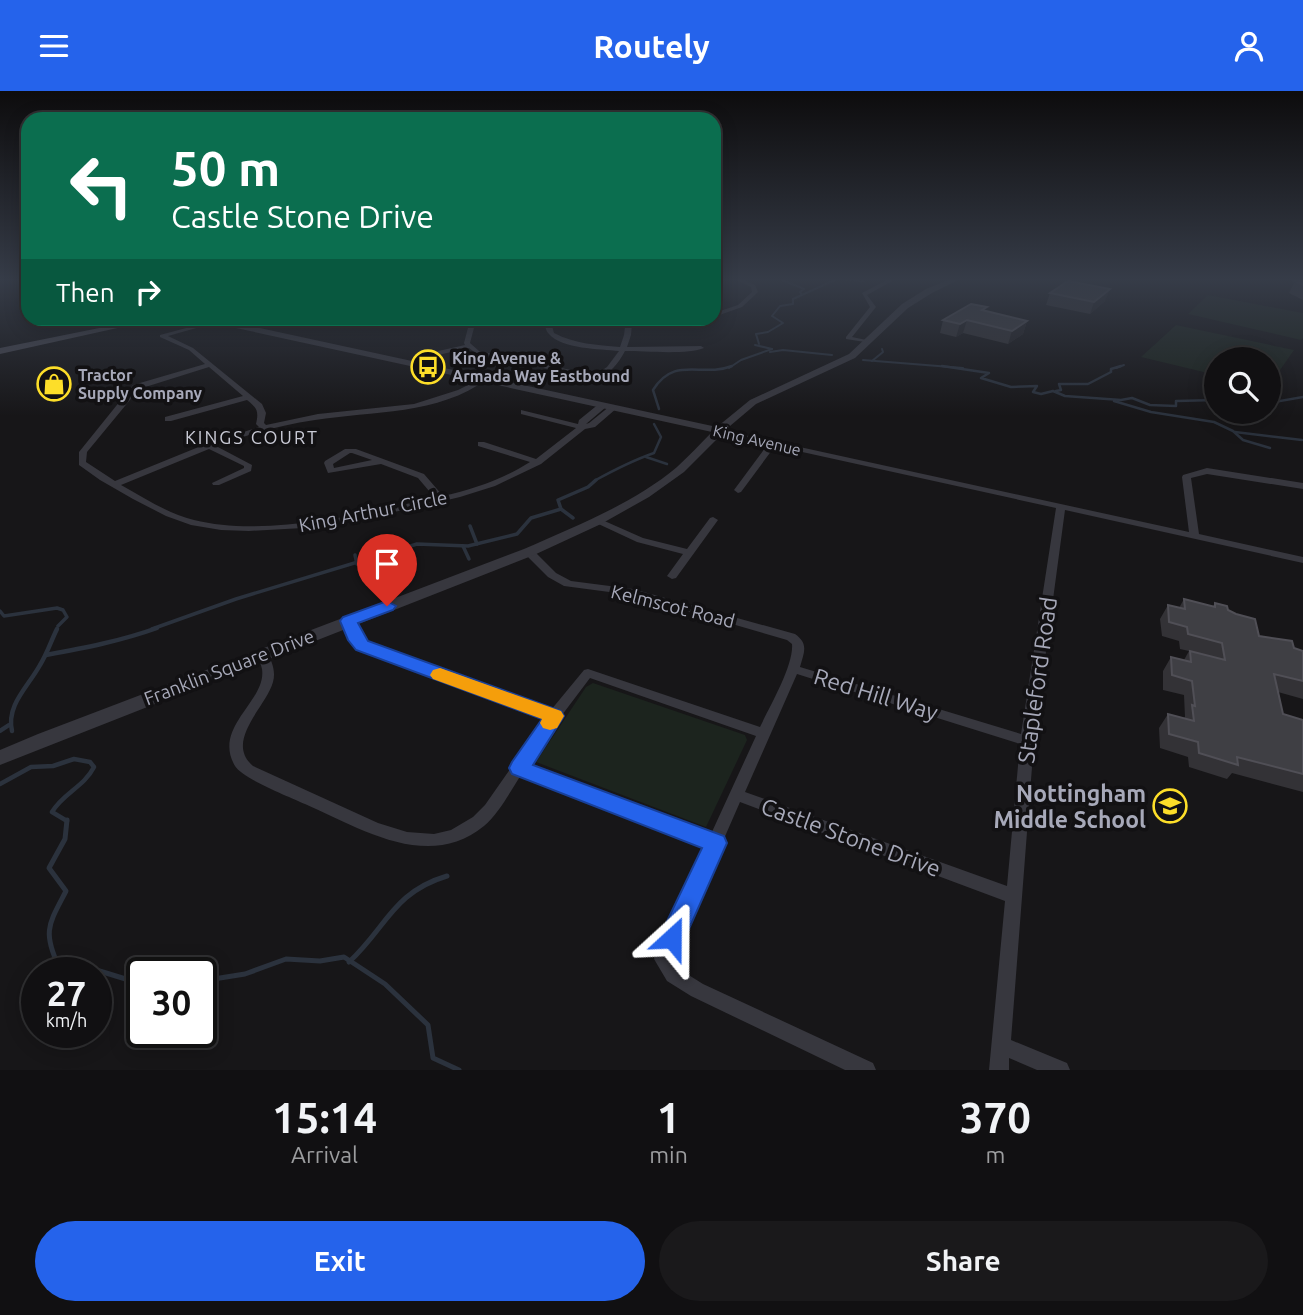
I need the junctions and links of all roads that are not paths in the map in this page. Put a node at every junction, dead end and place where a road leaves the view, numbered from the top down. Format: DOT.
graph roads {
  1 [pos="859,325"];
  2 [pos="886,325"];
  3 [pos="120,326"];
  4 [pos="195,326"];
  5 [pos="236,326"];
  6 [pos="469,326"];
  7 [pos="549,326"];
  8 [pos="628,326"];
  9 [pos="869,342"];
  10 [pos="468,346"];
  11 [pos="701,348"];
  12 [pos="622,349"];
  13 [pos="0,351"];
  14 [pos="412,364"];
  15 [pos="209,365"];
  16 [pos="484,379"];
  17 [pos="248,397"];
  18 [pos="608,406"];
  19 [pos="524,412"];
  20 [pos="168,419"];
  21 [pos="582,427"];
  22 [pos="265,428"];
  23 [pos="720,431"];
  24 [pos="773,443"];
  25 [pos="481,444"];
  26 [pos="209,446"];
  27 [pos="382,461"];
  28 [pos="538,462"];
  29 [pos="216,483"];
  30 [pos="117,484"];
  31 [pos="1303,486"];
  32 [pos="738,490"];
  33 [pos="441,499"];
  34 [pos="1061,507"];
  35 [pos="713,520"];
  36 [pos="597,521"];
  37 [pos="1194,536"];
  38 [pos="528,552"];
  39 [pos="690,552"];
  40 [pos="1303,559"];
  41 [pos="672,576"];
  42 [pos="349,621"];
  43 [pos="262,654"];
  44 [pos="793,669"];
  45 [pos="554,716"];
  46 [pos="763,733"];
  47 [pos="1027,741"];
  48 [pos="0,758"];
  49 [pos="519,768"];
  50 [pos="737,795"];
  51 [pos="716,843"];
  52 [pos="1015,897"];
  53 [pos="1001,1045"];
  54 [pos="866,1070"];
  55 [pos="999,1070"];
  56 [pos="1060,1070"];
  1 -- 9 [label="street"];
  2 -- 9 [label="street, Franklin Square Drive"];
  3 -- 13 [label="main road"];
  4 -- 15 [label="street"];
  5 -- 14 [label="street, King Avenue"];
  6 -- 10 [label="street"];
  7 -- 12 [label="street"];
  8 -- 12 [label="street"];
  9 -- 23 [label="street, Franklin Square Drive"];
  10 -- 12 [label="street"];
  10 -- 14 [label="street"];
  11 -- 12 [label="street"];
  14 -- 16 [label="street, King Avenue"];
  15 -- 17 [label="street"];
  15 -- 30 [label="street, King Arthur Circle"];
  16 -- 18 [label="street, King Avenue"];
  16 -- 22 [label="street"];
  17 -- 20 [label="street"];
  17 -- 22 [label="street"];
  18 -- 21 [label="street, King Arthur Circle"];
  18 -- 23 [label="street, King Avenue"];
  19 -- 21 [label="street"];
  21 -- 28 [label="street, King Arthur Circle"];
  22 -- 26 [label="street"];
  23 -- 24 [label="street, King Avenue"];
  23 -- 36 [label="street, Franklin Square Drive"];
  24 -- 32 [label="street"];
  24 -- 34 [label="street, King Avenue"];
  25 -- 28 [label="street"];
  26 -- 29 [label="street"];
  26 -- 30 [label="street"];
  27 -- 27 [label="street"];
  27 -- 33 [label="street"];
  28 -- 33 [label="street, King Arthur Circle"];
  30 -- 33 [label="street, King Arthur Circle"];
  31 -- 37 [label="street"];
  34 -- 37 [label="street, King Avenue"];
  34 -- 47 [label="street, Stapleford Road"];
  35 -- 39 [label="street"];
  36 -- 38 [label="street, Franklin Square Drive"];
  36 -- 39 [label="street"];
  37 -- 40 [label="street, King Avenue"];
  38 -- 42 [label="street, Franklin Square Drive"];
  38 -- 44 [label="street, Kelmscot Road"];
  39 -- 41 [label="street"];
  42 -- 43 [label="street, Franklin Square Drive"];
  42 -- 45 [label="street"];
  43 -- 48 [label="street, Franklin Square Drive"];
  43 -- 49 [label="street"];
  44 -- 46 [label="street, Red Hill Way"];
  44 -- 47 [label="street, Red Hill Way"];
  45 -- 46 [label="street"];
  45 -- 49 [label="street"];
  46 -- 50 [label="street, Red Hill Way"];
  47 -- 52 [label="street, Stapleford Road"];
  49 -- 51 [label="street"];
  50 -- 51 [label="street, Castle Stone Drive"];
  50 -- 52 [label="street, Castle Stone Drive"];
  51 -- 54 [label="street, Castle Stone Drive"];
  52 -- 53 [label="street"];
  53 -- 55 [label="street"];
  53 -- 56 [label="street"];
}
